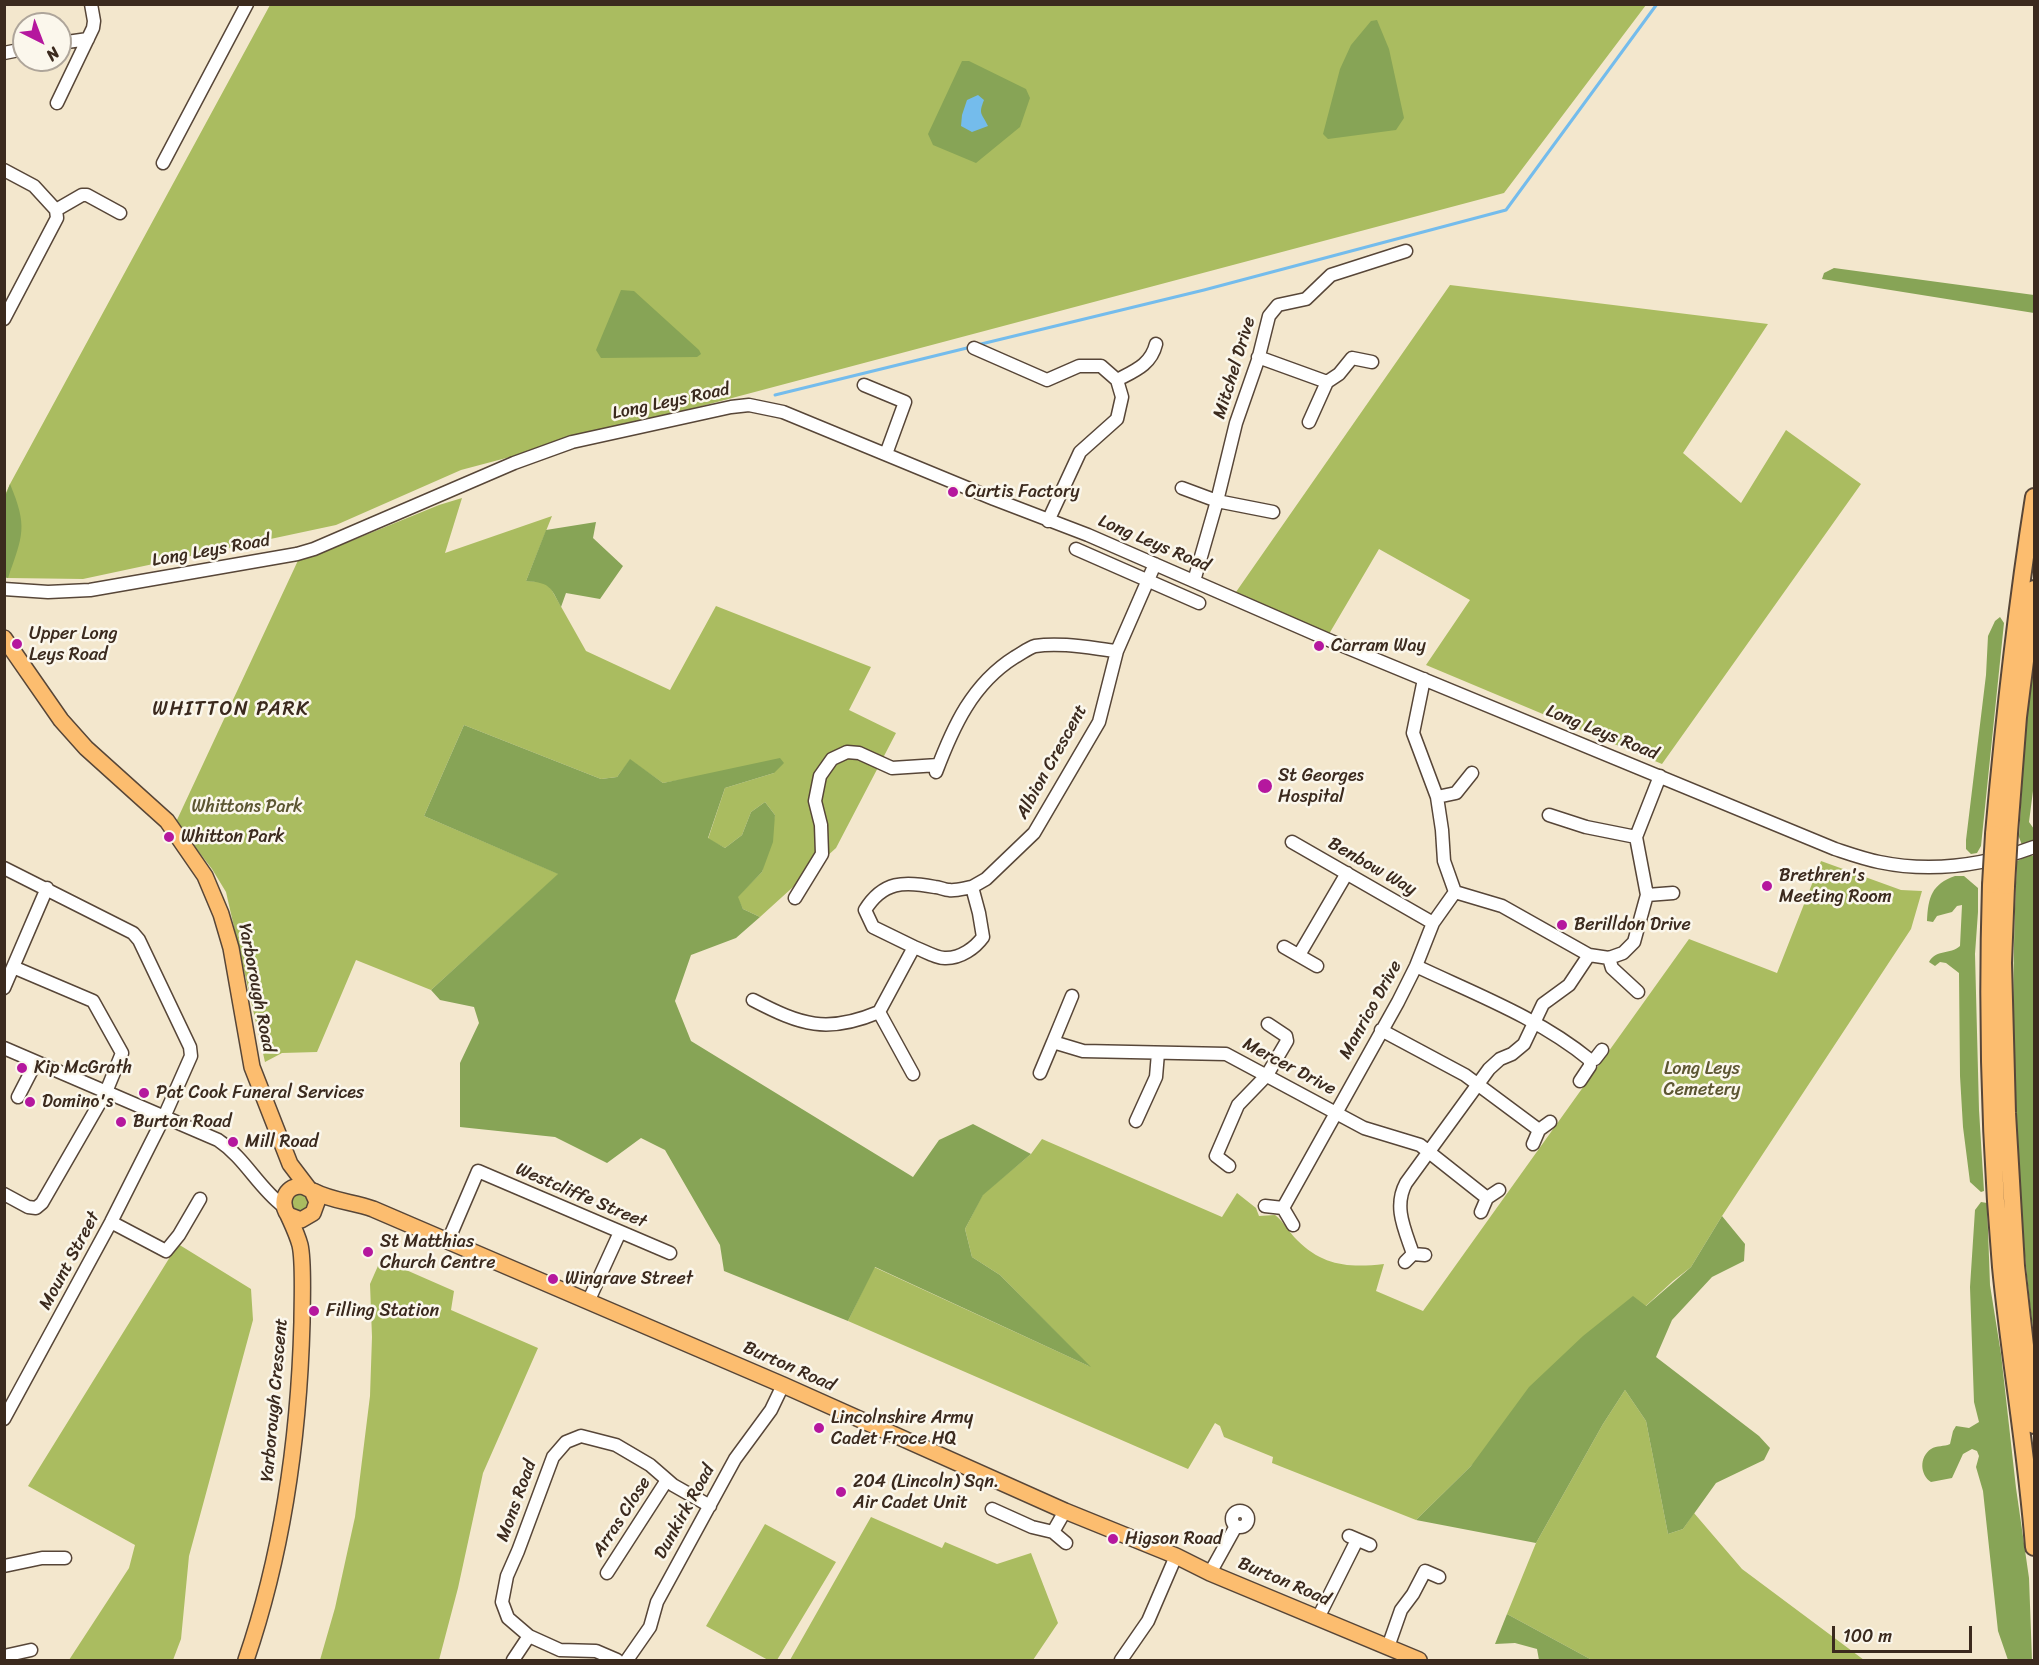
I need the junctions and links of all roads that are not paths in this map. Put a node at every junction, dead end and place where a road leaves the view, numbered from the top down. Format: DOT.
graph roads {
  1 [pos="91,4"];
  2 [pos="247,4"];
  3 [pos="88,39"];
  4 [pos="72,42"];
  5 [pos="57,104"];
  6 [pos="163,163"];
  7 [pos="4,170"];
  8 [pos="56,210"];
  9 [pos="120,213"];
  10 [pos="1406,250"];
  11 [pos="4,319"];
  12 [pos="1156,344"];
  13 [pos="974,348"];
  14 [pos="1258,357"];
  15 [pos="1372,362"];
  16 [pos="1117,380"];
  17 [pos="1327,382"];
  18 [pos="864,385"];
  19 [pos="1309,422"];
  20 [pos="886,454"];
  21 [pos="1182,488"];
  22 [pos="2034,497"];
  23 [pos="1217,501"];
  24 [pos="1273,512"];
  25 [pos="1048,521"];
  26 [pos="1076,549"];
  27 [pos="1155,564"];
  28 [pos="1147,579"];
  29 [pos="1194,581"];
  30 [pos="4,589"];
  31 [pos="2034,589"];
  32 [pos="1199,603"];
  33 [pos="5,641"];
  34 [pos="1117,651"];
  35 [pos="1424,679"];
  36 [pos="1472,773"];
  37 [pos="1660,776"];
  38 [pos="1437,797"];
  39 [pos="1549,815"];
  40 [pos="2001,834"];
  41 [pos="1636,837"];
  42 [pos="1292,842"];
  43 [pos="2034,847"];
  44 [pos="4,868"];
  45 [pos="1347,873"];
  46 [pos="1999,885"];
  47 [pos="972,887"];
  48 [pos="47,888"];
  49 [pos="1455,892"];
  50 [pos="1673,893"];
  51 [pos="1647,895"];
  52 [pos="795,898"];
  53 [pos="1433,923"];
  54 [pos="914,947"];
  55 [pos="1284,947"];
  56 [pos="1299,955"];
  57 [pos="1589,955"];
  58 [pos="1609,958"];
  59 [pos="1317,966"];
  60 [pos="1416,966"];
  61 [pos="13,967"];
  62 [pos="4,988"];
  63 [pos="1638,992"];
  64 [pos="1072,996"];
  65 [pos="753,1000"];
  66 [pos="879,1012"];
  67 [pos="1534,1022"];
  68 [pos="1268,1024"];
  69 [pos="1380,1030"];
  70 [pos="1053,1042"];
  71 [pos="4,1048"];
  72 [pos="1602,1050"];
  73 [pos="1158,1053"];
  74 [pos="1590,1060"];
  75 [pos="36,1062"];
  76 [pos="1040,1073"];
  77 [pos="913,1074"];
  78 [pos="1267,1075"];
  79 [pos="1580,1081"];
  80 [pos="1478,1086"];
  81 [pos="106,1092"];
  82 [pos="18,1097"];
  83 [pos="1335,1112"];
  84 [pos="164,1117"];
  85 [pos="1136,1121"];
  86 [pos="1550,1122"];
  87 [pos="1539,1130"];
  88 [pos="1533,1144"];
  89 [pos="1429,1152"];
  90 [pos="290,1164"];
  91 [pos="1229,1166"];
  92 [pos="310,1190"];
  93 [pos="1499,1190"];
  94 [pos="4,1194"];
  95 [pos="200,1198"];
  96 [pos="1487,1198"];
  97 [pos="287,1201"];
  98 [pos="340,1202"];
  99 [pos="1265,1206"];
  100 [pos="1283,1208"];
  101 [pos="1481,1212"];
  102 [pos="312,1215"];
  103 [pos="111,1222"];
  104 [pos="1293,1225"];
  105 [pos="620,1232"];
  106 [pos="448,1241"];
  107 [pos="300,1246"];
  108 [pos="670,1253"];
  109 [pos="1414,1257"];
  110 [pos="588,1302"];
  111 [pos="783,1385"];
  112 [pos="4,1419"];
  113 [pos="2034,1425"];
  114 [pos="667,1480"];
  115 [pos="710,1506"];
  116 [pos="992,1509"];
  117 [pos="1065,1511"];
  118 [pos="1236,1526"];
  119 [pos="1053,1532"];
  120 [pos="1066,1543"];
  121 [pos="1370,1545"];
  122 [pos="2034,1547"];
  123 [pos="1176,1556"];
  124 [pos="65,1558"];
  125 [pos="4,1566"];
  126 [pos="608,1573"];
  127 [pos="1210,1573"];
  128 [pos="1439,1577"];
  129 [pos="1318,1618"];
  130 [pos="529,1636"];
  131 [pos="1388,1647"];
  132 [pos="31,1650"];
  133 [pos="4,1656"];
  134 [pos="246,1660"];
  135 [pos="513,1660"];
  136 [pos="617,1660"];
  137 [pos="627,1660"];
  138 [pos="1120,1660"];
  139 [pos="1419,1660"];
  1 -- 3 [label="street"];
  2 -- 6 [label="street"];
  3 -- 4 [label="street"];
  3 -- 5 [label="street"];
  7 -- 8 [label="street"];
  8 -- 9 [label="street"];
  8 -- 11 [label="street"];
  10 -- 14 [label="street, Mitchel Drive"];
  12 -- 16 [label="street"];
  13 -- 16 [label="street"];
  14 -- 17 [label="street"];
  14 -- 23 [label="street, Mitchel Drive"];
  15 -- 17 [label="street"];
  16 -- 25 [label="street"];
  17 -- 19 [label="street"];
  18 -- 20 [label="street"];
  20 -- 25 [label="street, Long Leys Road"];
  20 -- 30 [label="street, Long Leys Road"];
  21 -- 23 [label="street"];
  22 -- 40 [label="highway"];
  23 -- 24 [label="street"];
  23 -- 29 [label="street, Mitchel Drive"];
  25 -- 27 [label="street, Long Leys Road"];
  26 -- 28 [label="street"];
  27 -- 28 [label="street, Albion Crescent"];
  27 -- 29 [label="street, Long Leys Road"];
  28 -- 32 [label="street"];
  28 -- 34 [label="street, Albion Crescent"];
  29 -- 35 [label="street, Long Leys Road"];
  31 -- 40 [label="highway"];
  33 -- 90 [label="main road, Yarborough Road"];
  34 -- 47 [label="street, Albion Crescent"];
  34 -- 52 [label="street"];
  35 -- 37 [label="street, Long Leys Road"];
  35 -- 38 [label="street"];
  36 -- 38 [label="street"];
  37 -- 41 [label="street"];
  37 -- 43 [label="street, Long Leys Road"];
  38 -- 49 [label="street"];
  39 -- 41 [label="street"];
  40 -- 46 [label="highway, bridge"];
  41 -- 51 [label="street"];
  42 -- 45 [label="street, Benbow Way"];
  44 -- 48 [label="street"];
  45 -- 53 [label="street, Benbow Way"];
  45 -- 56 [label="street"];
  46 -- 113 [label="highway"];
  46 -- 122 [label="highway"];
  47 -- 54 [label="street"];
  47 -- 54 [label="street"];
  48 -- 61 [label="street"];
  48 -- 84 [label="street"];
  49 -- 53 [label="street, Manrico Drive"];
  49 -- 57 [label="street"];
  50 -- 51 [label="street"];
  51 -- 58 [label="street"];
  53 -- 60 [label="street, Manrico Drive"];
  54 -- 66 [label="street"];
  55 -- 56 [label="street"];
  56 -- 59 [label="street"];
  57 -- 58 [label="street"];
  57 -- 67 [label="street"];
  58 -- 63 [label="street"];
  60 -- 67 [label="street"];
  60 -- 69 [label="street, Manrico Drive"];
  61 -- 62 [label="street"];
  61 -- 81 [label="street"];
  64 -- 70 [label="street"];
  65 -- 66 [label="street"];
  66 -- 77 [label="street"];
  67 -- 74 [label="street"];
  67 -- 80 [label="street"];
  68 -- 78 [label="street"];
  69 -- 80 [label="street"];
  69 -- 83 [label="street, Manrico Drive"];
  70 -- 73 [label="street, Mercer Drive"];
  70 -- 76 [label="street"];
  71 -- 75 [label="street"];
  72 -- 74 [label="street"];
  73 -- 78 [label="street, Mercer Drive"];
  73 -- 85 [label="street"];
  74 -- 79 [label="street"];
  75 -- 81 [label="street"];
  75 -- 82 [label="street"];
  78 -- 83 [label="street, Mercer Drive"];
  78 -- 91 [label="street"];
  80 -- 87 [label="street"];
  80 -- 89 [label="street"];
  81 -- 84 [label="street"];
  81 -- 94 [label="street"];
  83 -- 89 [label="street, Mercer Drive"];
  83 -- 100 [label="street, Manrico Drive"];
  84 -- 97 [label="street"];
  84 -- 103 [label="street, Mount Street"];
  86 -- 87 [label="street"];
  87 -- 88 [label="street"];
  89 -- 96 [label="street, Mercer Drive"];
  89 -- 109 [label="street"];
  90 -- 92 [label="main road"];
  90 -- 97 [label="main road"];
  92 -- 97 [label="main road"];
  92 -- 98 [label="main road, Burton Road"];
  92 -- 102 [label="main road"];
  93 -- 96 [label="street"];
  95 -- 103 [label="street"];
  96 -- 101 [label="street"];
  97 -- 102 [label="main road"];
  97 -- 107 [label="main road"];
  98 -- 102 [label="main road"];
  98 -- 106 [label="main road, Burton Road"];
  99 -- 100 [label="street"];
  100 -- 104 [label="street"];
  102 -- 107 [label="main road"];
  103 -- 112 [label="street, Mount Street"];
  105 -- 106 [label="street, Westcliffe Street"];
  105 -- 108 [label="street, Westcliffe Street"];
  105 -- 110 [label="street"];
  106 -- 110 [label="main road, Burton Road"];
  107 -- 134 [label="main road, Yarborough Crescent"];
  110 -- 111 [label="main road, Burton Road"];
  111 -- 115 [label="street, Dunkirk Road"];
  111 -- 117 [label="main road, Burton Road"];
  114 -- 115 [label="street, Mons Road"];
  114 -- 126 [label="street, Arras Close"];
  114 -- 130 [label="street, Mons Road"];
  115 -- 137 [label="street, Dunkirk Road"];
  116 -- 119 [label="street"];
  117 -- 119 [label="street"];
  117 -- 123 [label="main road, Burton Road"];
  118 -- 127 [label="street"];
  119 -- 120 [label="street"];
  121 -- 129 [label="street"];
  123 -- 127 [label="main road, Burton Road"];
  123 -- 138 [label="street"];
  124 -- 125 [label="street"];
  127 -- 129 [label="main road, Burton Road"];
  128 -- 131 [label="street"];
  129 -- 131 [label="main road, Burton Road"];
  130 -- 135 [label="street"];
  130 -- 136 [label="street, Mons Road"];
  131 -- 139 [label="main road, Burton Road"];
  132 -- 133 [label="street"];
}
